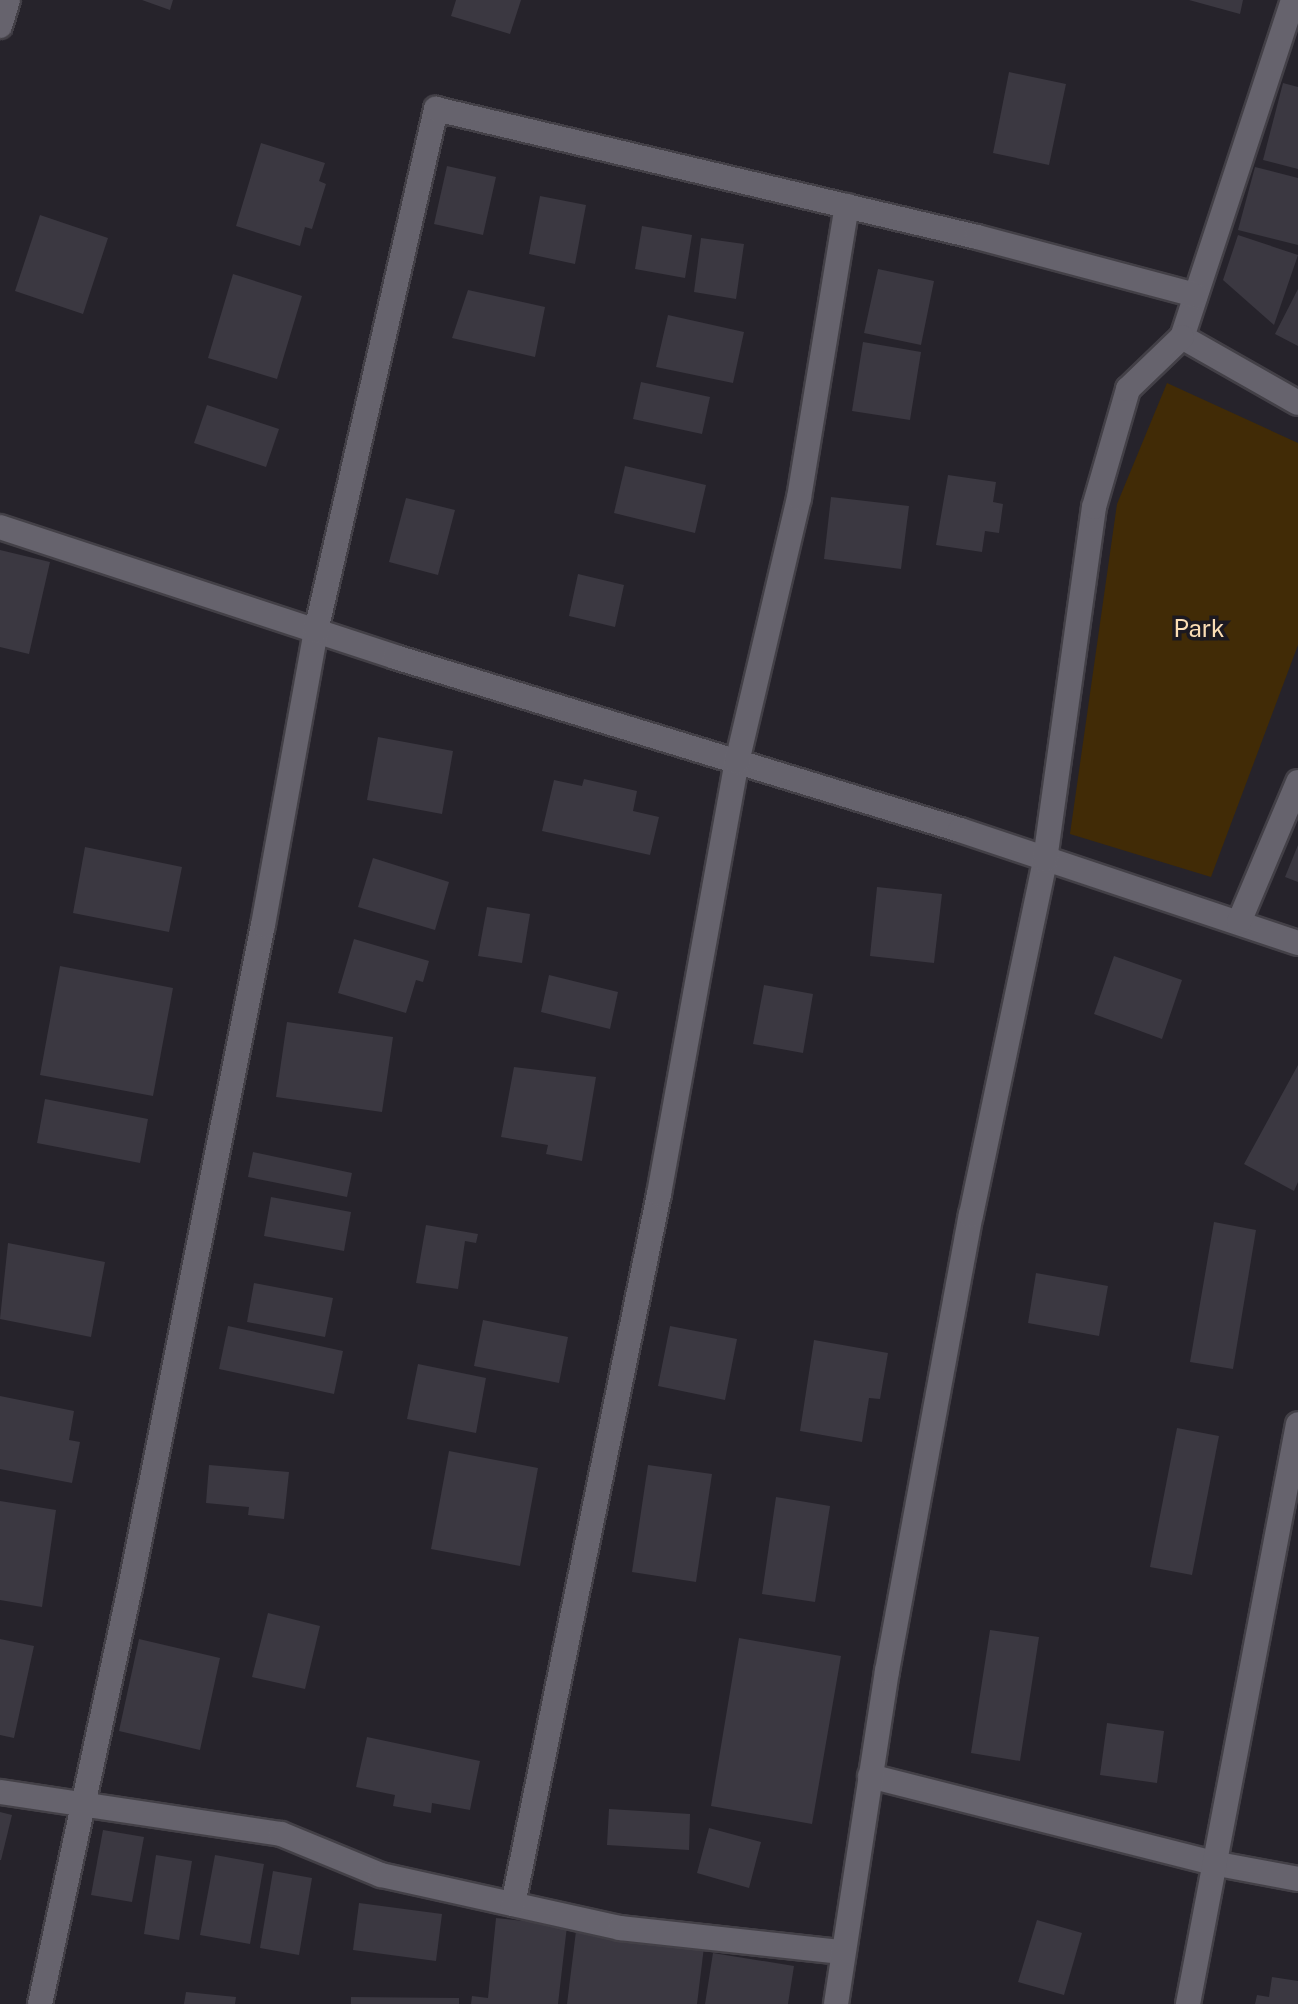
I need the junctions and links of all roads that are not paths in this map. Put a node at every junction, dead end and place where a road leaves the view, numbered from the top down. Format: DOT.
graph roads {
  1 [pos="8,0"];
  2 [pos="1293,0"];
  3 [pos="0,26"];
  4 [pos="847,206"];
  5 [pos="1195,295"];
  6 [pos="1182,337"];
  7 [pos="1298,403"];
  8 [pos="0,527"];
  9 [pos="316,631"];
  10 [pos="737,762"];
  11 [pos="1298,782"];
  12 [pos="1045,860"];
  13 [pos="1239,922"];
  14 [pos="1298,943"];
  15 [pos="1298,1424"];
  16 [pos="870,1776"];
  17 [pos="0,1792"];
  18 [pos="82,1807"];
  19 [pos="1218,1864"];
  20 [pos="1298,1879"];
  21 [pos="513,1904"];
  22 [pos="842,1952"];
  23 [pos="40,2004"];
  24 [pos="836,2004"];
  25 [pos="1188,2004"];
  1 -- 3 [label="street"];
  2 -- 5 [label="street"];
  4 -- 5 [label="street"];
  4 -- 9 [label="street"];
  4 -- 10 [label="street"];
  5 -- 6 [label="street"];
  6 -- 7 [label="street"];
  6 -- 12 [label="street"];
  8 -- 9 [label="street"];
  9 -- 10 [label="street"];
  9 -- 18 [label="street"];
  10 -- 12 [label="street"];
  10 -- 21 [label="street"];
  11 -- 13 [label="street"];
  12 -- 13 [label="street"];
  12 -- 16 [label="street"];
  13 -- 14 [label="street"];
  15 -- 19 [label="street"];
  16 -- 19 [label="street"];
  16 -- 22 [label="street"];
  17 -- 18 [label="street"];
  18 -- 21 [label="street"];
  18 -- 23 [label="street"];
  19 -- 20 [label="street"];
  19 -- 25 [label="street"];
  21 -- 22 [label="street"];
  22 -- 24 [label="street"];
}
